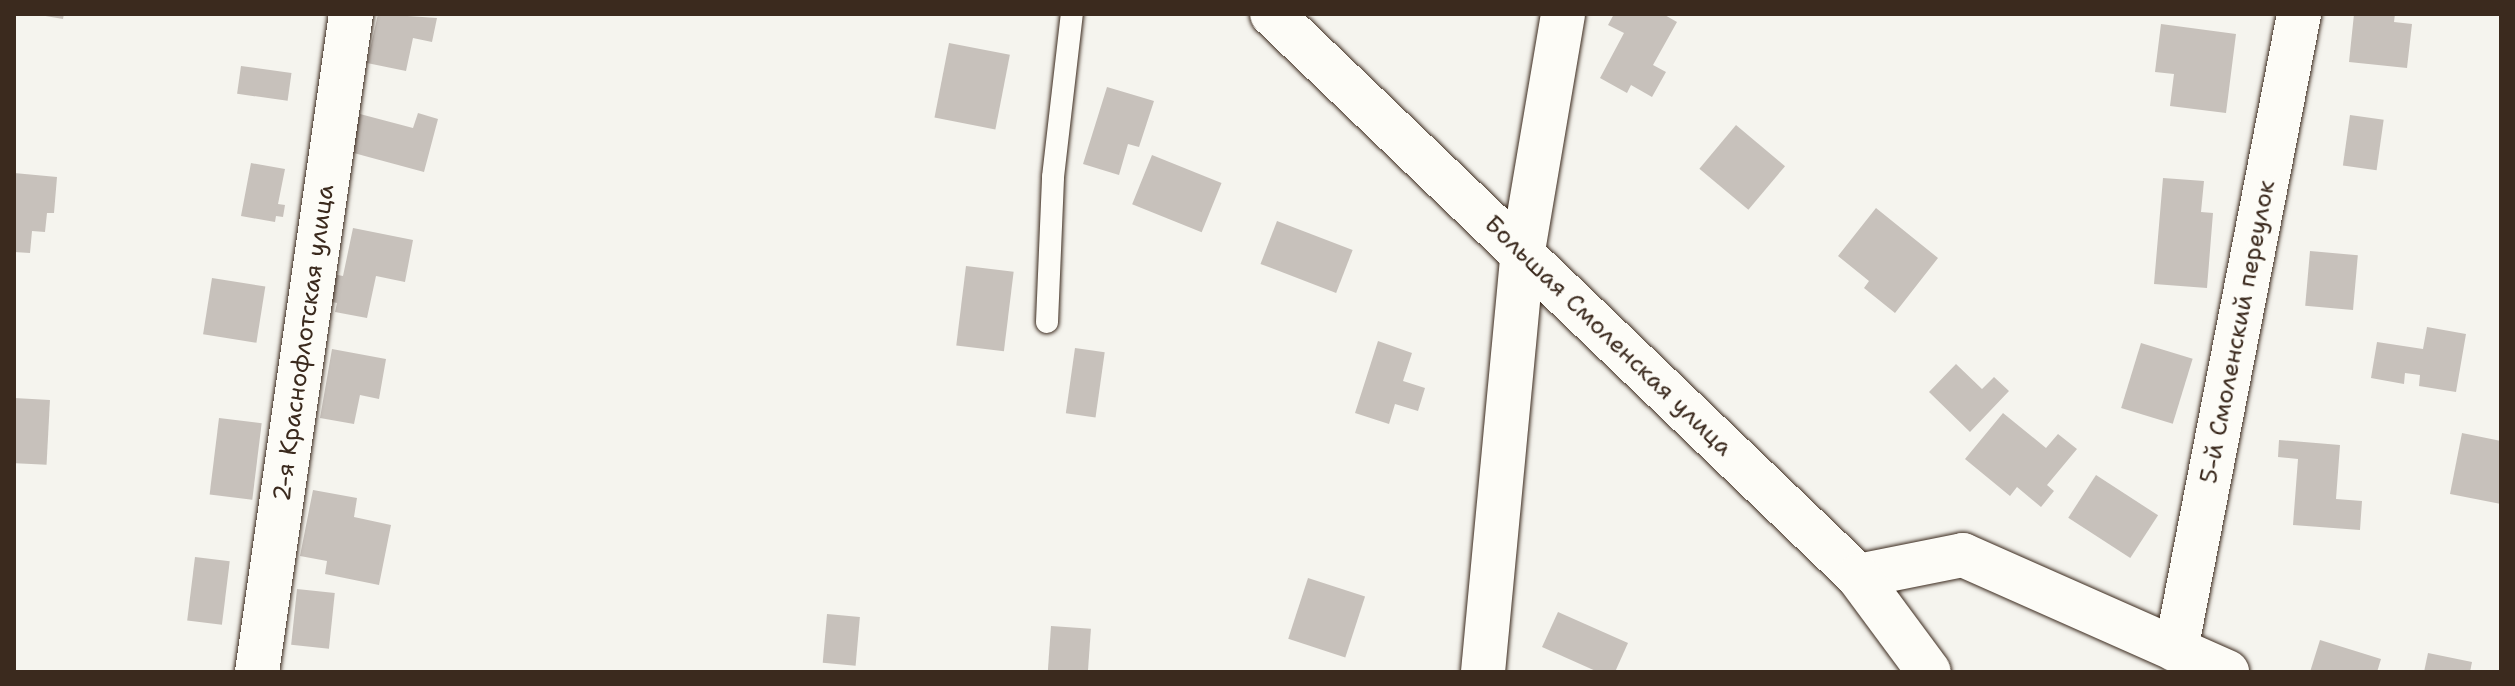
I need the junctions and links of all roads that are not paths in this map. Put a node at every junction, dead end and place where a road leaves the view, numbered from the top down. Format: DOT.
graph roads {
  1 [pos="351,14"];
  2 [pos="1072,14"];
  3 [pos="1272,14"];
  4 [pos="1563,14"];
  5 [pos="2299,14"];
  6 [pos="1523,251"];
  7 [pos="1047,322"];
  8 [pos="1858,576"];
  9 [pos="2176,650"];
  10 [pos="257,672"];
  11 [pos="1483,672"];
  12 [pos="1929,672"];
  13 [pos="2227,672"];
  1 -- 10 [label="street, 2-я Краснофлотская улица"];
  2 -- 7 [label="lane"];
  3 -- 6 [label="street, Большая Смоленская улица"];
  4 -- 6 [label="street"];
  5 -- 9 [label="street, 5-й Смоленский переулок"];
  6 -- 8 [label="street, Большая Смоленская улица"];
  6 -- 11 [label="street"];
  8 -- 9 [label="street"];
  8 -- 12 [label="street, Большая Смоленская улица"];
  9 -- 13 [label="street"];
}
